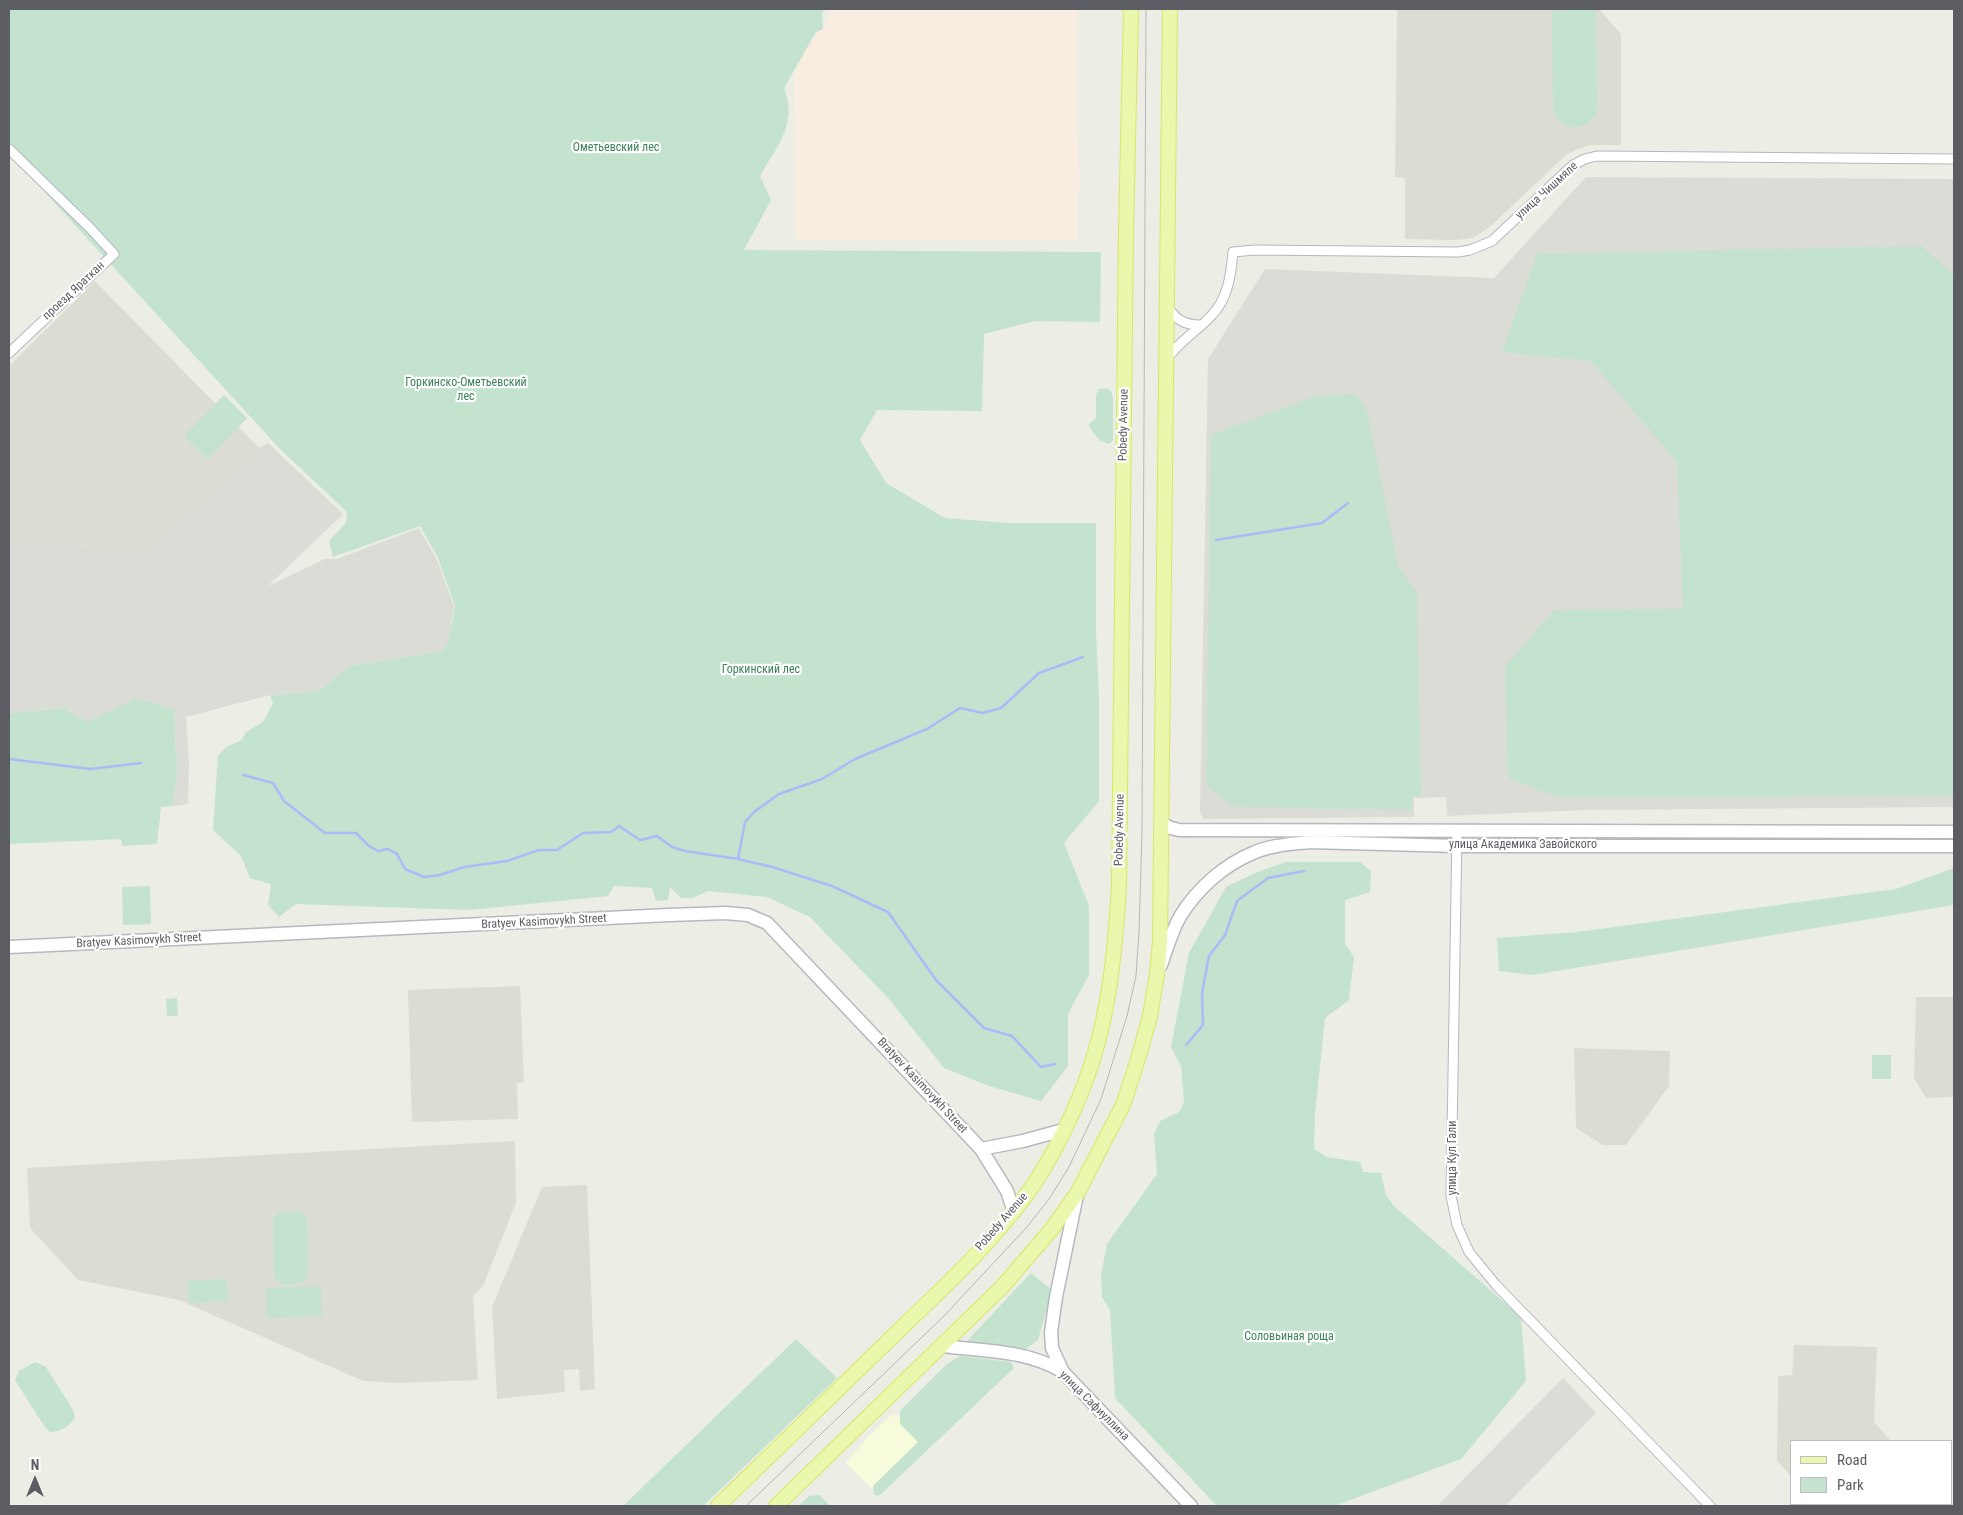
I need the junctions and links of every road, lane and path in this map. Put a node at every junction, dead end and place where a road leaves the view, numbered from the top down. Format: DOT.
graph roads {
  1 [pos="1131,9"];
  2 [pos="1170,9"];
  3 [pos="9,149"];
  4 [pos="1954,159"];
  5 [pos="1168,306"];
  6 [pos="1200,325"];
  7 [pos="9,353"];
  8 [pos="1167,359"];
  9 [pos="1161,823"];
  10 [pos="1457,831"];
  11 [pos="1954,832"];
  12 [pos="1457,846"];
  13 [pos="1954,846"];
  14 [pos="9,947"];
  15 [pos="1158,974"];
  16 [pos="1063,1130"];
  17 [pos="981,1149"];
  18 [pos="1078,1192"];
  19 [pos="1014,1212"];
  20 [pos="943,1346"];
  21 [pos="1063,1372"];
  22 [pos="718,1506"];
  23 [pos="776,1506"];
  24 [pos="1191,1506"];
  25 [pos="1710,1506"];
  1 -- 16 [label="main road, Pobedy Avenue"];
  2 -- 5 [label="main road"];
  3 -- 7 [label="street, проезд Яраткан"];
  4 -- 6 [label="street, улица Чишмяле"];
  5 -- 6 [label="street"];
  5 -- 8 [label="main road"];
  6 -- 8 [label="street, улица Чишмяле"];
  8 -- 9 [label="main road"];
  9 -- 10 [label="street, улица Академика Завойского"];
  9 -- 15 [label="main road"];
  10 -- 11 [label="street, улица Академика Завойского"];
  10 -- 12 [label="street, улица Кул Гали"];
  12 -- 13 [label="street, улица Академика Завойского"];
  12 -- 15 [label="street, улица Академика Завойского"];
  12 -- 25 [label="street, улица Кул Гали"];
  14 -- 17 [label="street, Bratyev Kasimovykh Street"];
  15 -- 18 [label="main road"];
  16 -- 17 [label="street"];
  16 -- 19 [label="main road, Pobedy Avenue"];
  17 -- 19 [label="street, Bratyev Kasimovykh Street"];
  18 -- 20 [label="main road"];
  18 -- 21 [label="street"];
  19 -- 22 [label="main road, Pobedy Avenue"];
  20 -- 21 [label="street, улица Сафиуллина"];
  20 -- 23 [label="main road"];
  21 -- 24 [label="street, улица Сафиуллина"];
}
